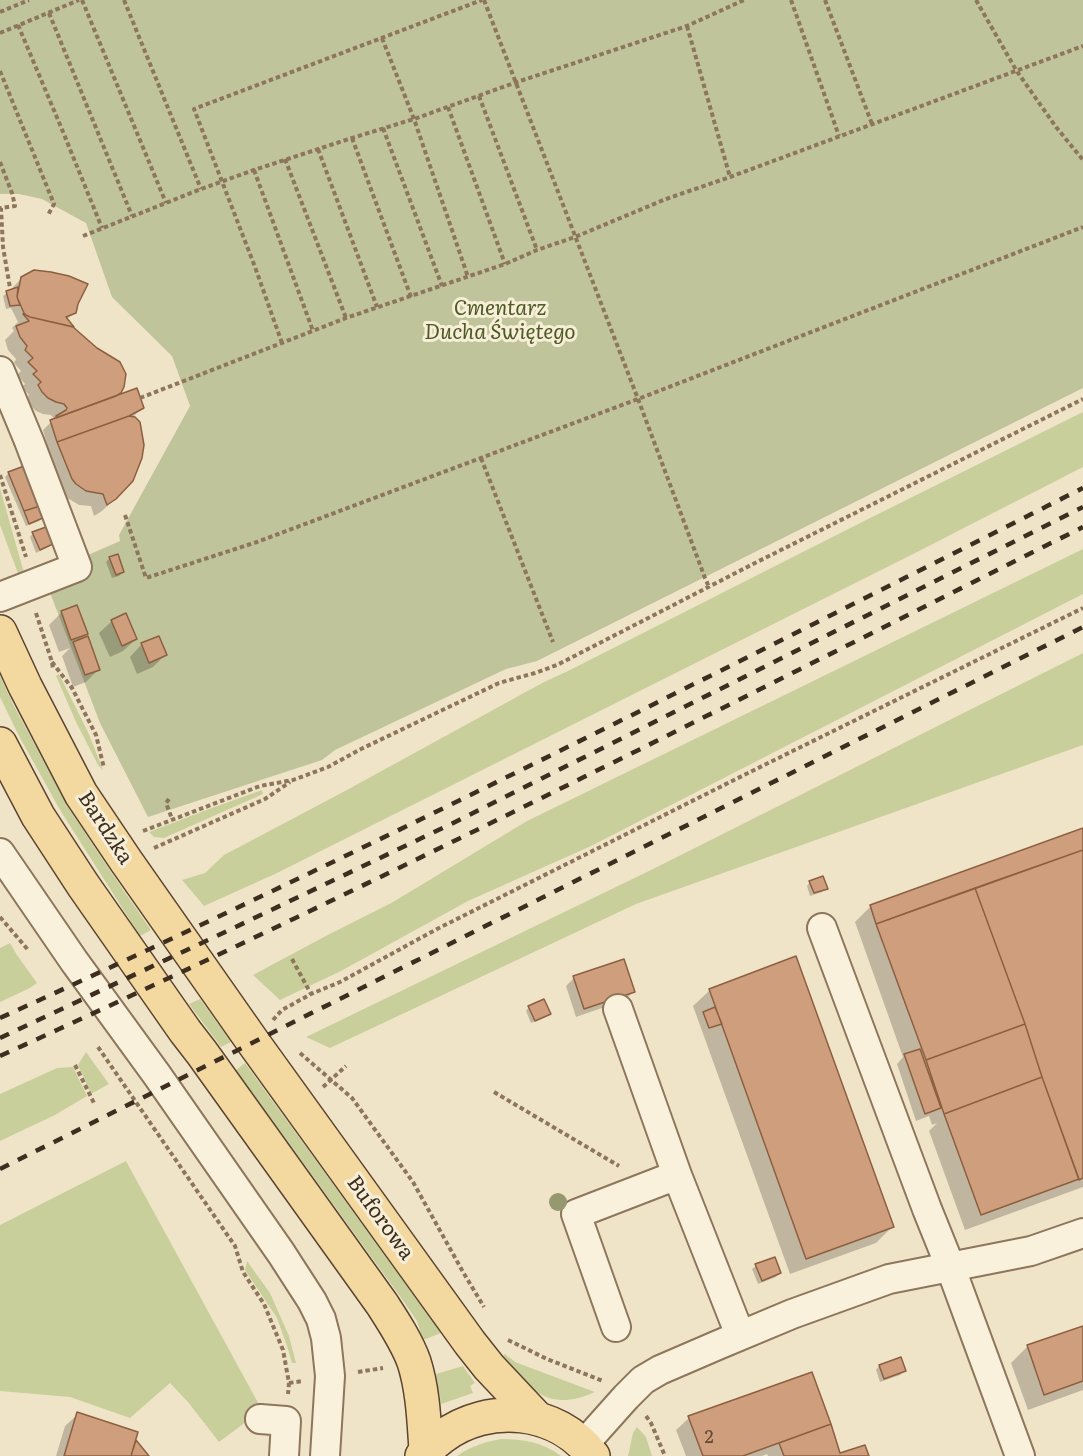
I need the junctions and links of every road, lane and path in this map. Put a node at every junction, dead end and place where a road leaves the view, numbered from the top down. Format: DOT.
graph roads {
  1 [pos="29,0"];
  2 [pos="81,0"];
  3 [pos="124,0"];
  4 [pos="483,0"];
  5 [pos="744,0"];
  6 [pos="791,0"];
  7 [pos="825,0"];
  8 [pos="976,0"];
  9 [pos="0,12"];
  10 [pos="49,13"];
  11 [pos="18,25"];
  12 [pos="687,26"];
  13 [pos="0,33"];
  14 [pos="382,38"];
  15 [pos="1083,46"];
  16 [pos="1016,70"];
  17 [pos="0,71"];
  18 [pos="517,82"];
  19 [pos="479,96"];
  20 [pos="448,107"];
  21 [pos="414,119"];
  22 [pos="872,124"];
  23 [pos="383,128"];
  24 [pos="839,136"];
  25 [pos="352,138"];
  26 [pos="318,149"];
  27 [pos="285,159"];
  28 [pos="1083,160"];
  29 [pos="0,162"];
  30 [pos="254,170"];
  31 [pos="730,177"];
  32 [pos="222,182"];
  33 [pos="201,189"];
  34 [pos="165,203"];
  35 [pos="48,214"];
  36 [pos="132,216"];
  37 [pos="1083,227"];
  38 [pos="102,228"];
  39 [pos="82,236"];
  40 [pos="575,237"];
  41 [pos="537,250"];
  42 [pos="505,264"];
  43 [pos="468,277"];
  44 [pos="442,286"];
  45 [pos="10,288"];
  46 [pos="411,297"];
  47 [pos="377,307"];
  48 [pos="346,318"];
  49 [pos="313,331"];
  50 [pos="282,344"];
  51 [pos="0,371"];
  52 [pos="140,398"];
  53 [pos="638,399"];
  54 [pos="1083,399"];
  55 [pos="481,458"];
  56 [pos="0,475"];
  57 [pos="124,515"];
  58 [pos="28,562"];
  59 [pos="709,587"];
  60 [pos="0,597"];
  61 [pos="34,606"];
  62 [pos="1083,608"];
  63 [pos="0,632"];
  64 [pos="553,642"];
  65 [pos="0,744"];
  66 [pos="105,773"];
  67 [pos="293,780"];
  68 [pos="169,799"];
  69 [pos="172,819"];
  70 [pos="139,832"];
  71 [pos="151,850"];
  72 [pos="0,853"];
  73 [pos="0,919"];
  74 [pos="822,928"];
  75 [pos="34,958"];
  76 [pos="292,959"];
  77 [pos="311,994"];
  78 [pos="618,1009"];
  79 [pos="231,1011"];
  80 [pos="273,1021"];
  81 [pos="98,1047"];
  82 [pos="296,1049"];
  83 [pos="75,1065"];
  84 [pos="346,1066"];
  85 [pos="331,1079"];
  86 [pos="320,1090"];
  87 [pos="494,1092"];
  88 [pos="95,1105"];
  89 [pos="677,1175"];
  90 [pos="651,1185"];
  91 [pos="1083,1233"];
  92 [pos="950,1266"];
  93 [pos="486,1311"];
  94 [pos="616,1327"];
  95 [pos="740,1335"];
  96 [pos="503,1337"];
  97 [pos="608,1383"];
  98 [pos="643,1412"];
  99 [pos="537,1418"];
  100 [pos="273,1420"];
  101 [pos="589,1450"];
  102 [pos="424,1453"];
  103 [pos="284,1456"];
  104 [pos="325,1456"];
  105 [pos="665,1456"];
  106 [pos="1020,1456"];
  1 -- 9 [label="path"];
  2 -- 10 [label="path"];
  2 -- 34 [label="path"];
  3 -- 33 [label="path"];
  4 -- 14 [label="path"];
  4 -- 18 [label="path"];
  5 -- 12 [label="path"];
  6 -- 24 [label="path"];
  7 -- 22 [label="path"];
  8 -- 16 [label="path"];
  10 -- 11 [label="path"];
  10 -- 36 [label="path"];
  11 -- 13 [label="path"];
  11 -- 38 [label="path"];
  12 -- 18 [label="path"];
  12 -- 31 [label="path"];
  14 -- 21 [label="path"];
  14 -- 32 [label="path"];
  15 -- 16 [label="path"];
  16 -- 22 [label="path"];
  16 -- 28 [label="path"];
  17 -- 35 [label="path"];
  18 -- 19 [label="path"];
  18 -- 40 [label="path"];
  19 -- 20 [label="path"];
  19 -- 41 [label="path"];
  20 -- 21 [label="path"];
  20 -- 42 [label="path"];
  21 -- 23 [label="path"];
  21 -- 43 [label="path"];
  22 -- 24 [label="path"];
  23 -- 25 [label="path"];
  23 -- 44 [label="path"];
  24 -- 31 [label="path"];
  25 -- 26 [label="path"];
  25 -- 46 [label="path"];
  26 -- 27 [label="path"];
  26 -- 47 [label="path"];
  27 -- 30 [label="path"];
  27 -- 48 [label="path"];
  29 -- 45 [label="path"];
  30 -- 32 [label="path"];
  30 -- 49 [label="path"];
  31 -- 40 [label="path"];
  32 -- 33 [label="path"];
  32 -- 50 [label="path"];
  33 -- 34 [label="path"];
  34 -- 36 [label="path"];
  36 -- 38 [label="path"];
  37 -- 53 [label="path"];
  38 -- 39 [label="path"];
  40 -- 41 [label="path"];
  40 -- 53 [label="path"];
  41 -- 42 [label="path"];
  42 -- 43 [label="path"];
  43 -- 44 [label="path"];
  44 -- 46 [label="path"];
  46 -- 47 [label="path"];
  47 -- 48 [label="path"];
  48 -- 49 [label="path"];
  49 -- 50 [label="path"];
  50 -- 52 [label="path"];
  51 -- 60 [label="street"];
  53 -- 55 [label="path"];
  53 -- 59 [label="path"];
  54 -- 59 [label="path"];
  55 -- 57 [label="path"];
  55 -- 64 [label="path"];
  56 -- 58 [label="path"];
  59 -- 67 [label="path"];
  61 -- 66 [label="path"];
  62 -- 77 [label="path"];
  63 -- 79 [label="main road, Bardzka"];
  65 -- 102 [label="main road"];
  67 -- 69 [label="path"];
  67 -- 71 [label="path"];
  68 -- 69 [label="path"];
  69 -- 70 [label="path"];
  72 -- 104 [label="street"];
  73 -- 75 [label="path"];
  74 -- 92 [label="street"];
  76 -- 77 [label="path"];
  77 -- 80 [label="path"];
  78 -- 89 [label="street"];
  79 -- 99 [label="main road, Buforowa"];
  81 -- 100 [label="path"];
  82 -- 85 [label="path"];
  83 -- 88 [label="path"];
  84 -- 85 [label="path"];
  85 -- 86 [label="path"];
  85 -- 93 [label="path"];
  87 -- 90 [label="path"];
  89 -- 90 [label="street"];
  89 -- 95 [label="street"];
  90 -- 94 [label="street"];
  91 -- 92 [label="street"];
  92 -- 95 [label="street"];
  92 -- 106 [label="street"];
  95 -- 101 [label="street"];
  96 -- 97 [label="path"];
  98 -- 105 [label="path"];
  99 -- 101 [label="main road"];
  99 -- 102 [label="main road"];
  100 -- 103 [label="street"];
}
